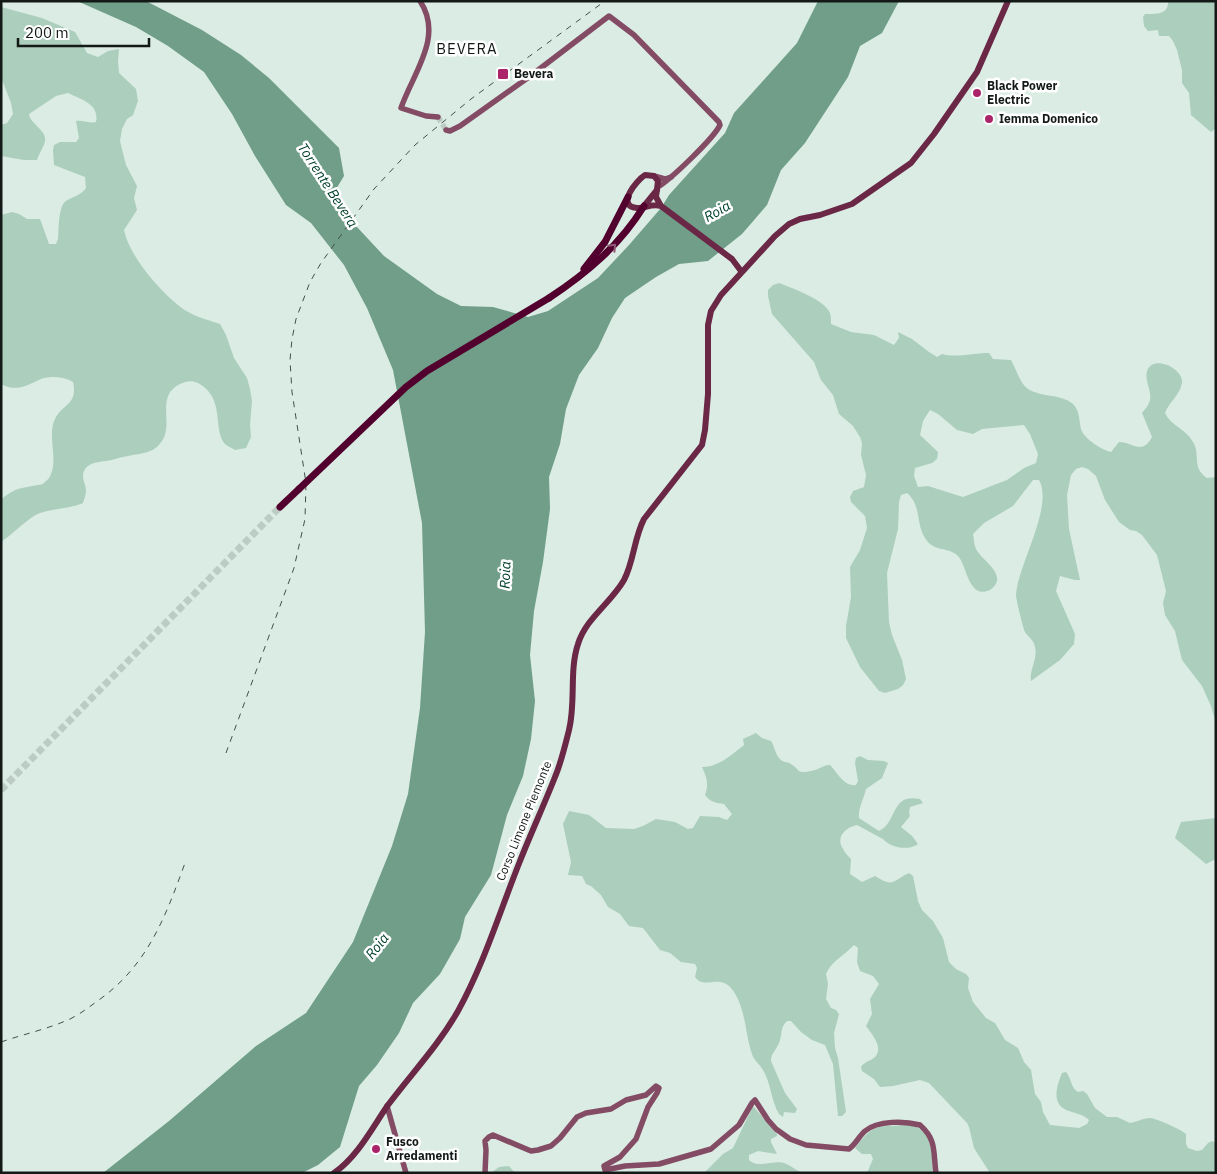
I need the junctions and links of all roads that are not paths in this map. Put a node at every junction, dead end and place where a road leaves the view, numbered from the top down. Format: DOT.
graph roads {
  1 [pos="420,1"];
  2 [pos="1008,1"];
  3 [pos="438,117"];
  4 [pos="446,130"];
  5 [pos="654,176"];
  6 [pos="671,177"];
  7 [pos="657,189"];
  8 [pos="628,197"];
  9 [pos="644,206"];
  10 [pos="661,206"];
  11 [pos="744,268"];
  12 [pos="576,279"];
  13 [pos="280,507"];
  14 [pos="387,1106"];
  15 [pos="334,1173"];
  16 [pos="406,1173"];
  17 [pos="485,1173"];
  18 [pos="936,1173"];
  1 -- 3 [label="main road"];
  2 -- 11 [label="main road, Corso Limone Piemonte"];
  4 -- 6 [label="main road"];
  5 -- 6 [label="main road"];
  5 -- 7 [label="main road"];
  5 -- 8 [label="main road"];
  6 -- 7 [label="main road"];
  7 -- 9 [label="main road"];
  7 -- 10 [label="main road"];
  8 -- 9 [label="main road"];
  8 -- 12 [label="highway"];
  9 -- 10 [label="main road"];
  12 -- 9 [label="highway, one-way"];
  10 -- 11 [label="main road"];
  11 -- 14 [label="main road, Corso Limone Piemonte"];
  12 -- 13 [label="highway, bridge"];
  14 -- 15 [label="main road, Corso Limone Piemonte"];
  14 -- 16 [label="main road"];
  17 -- 18 [label="main road"];
}
